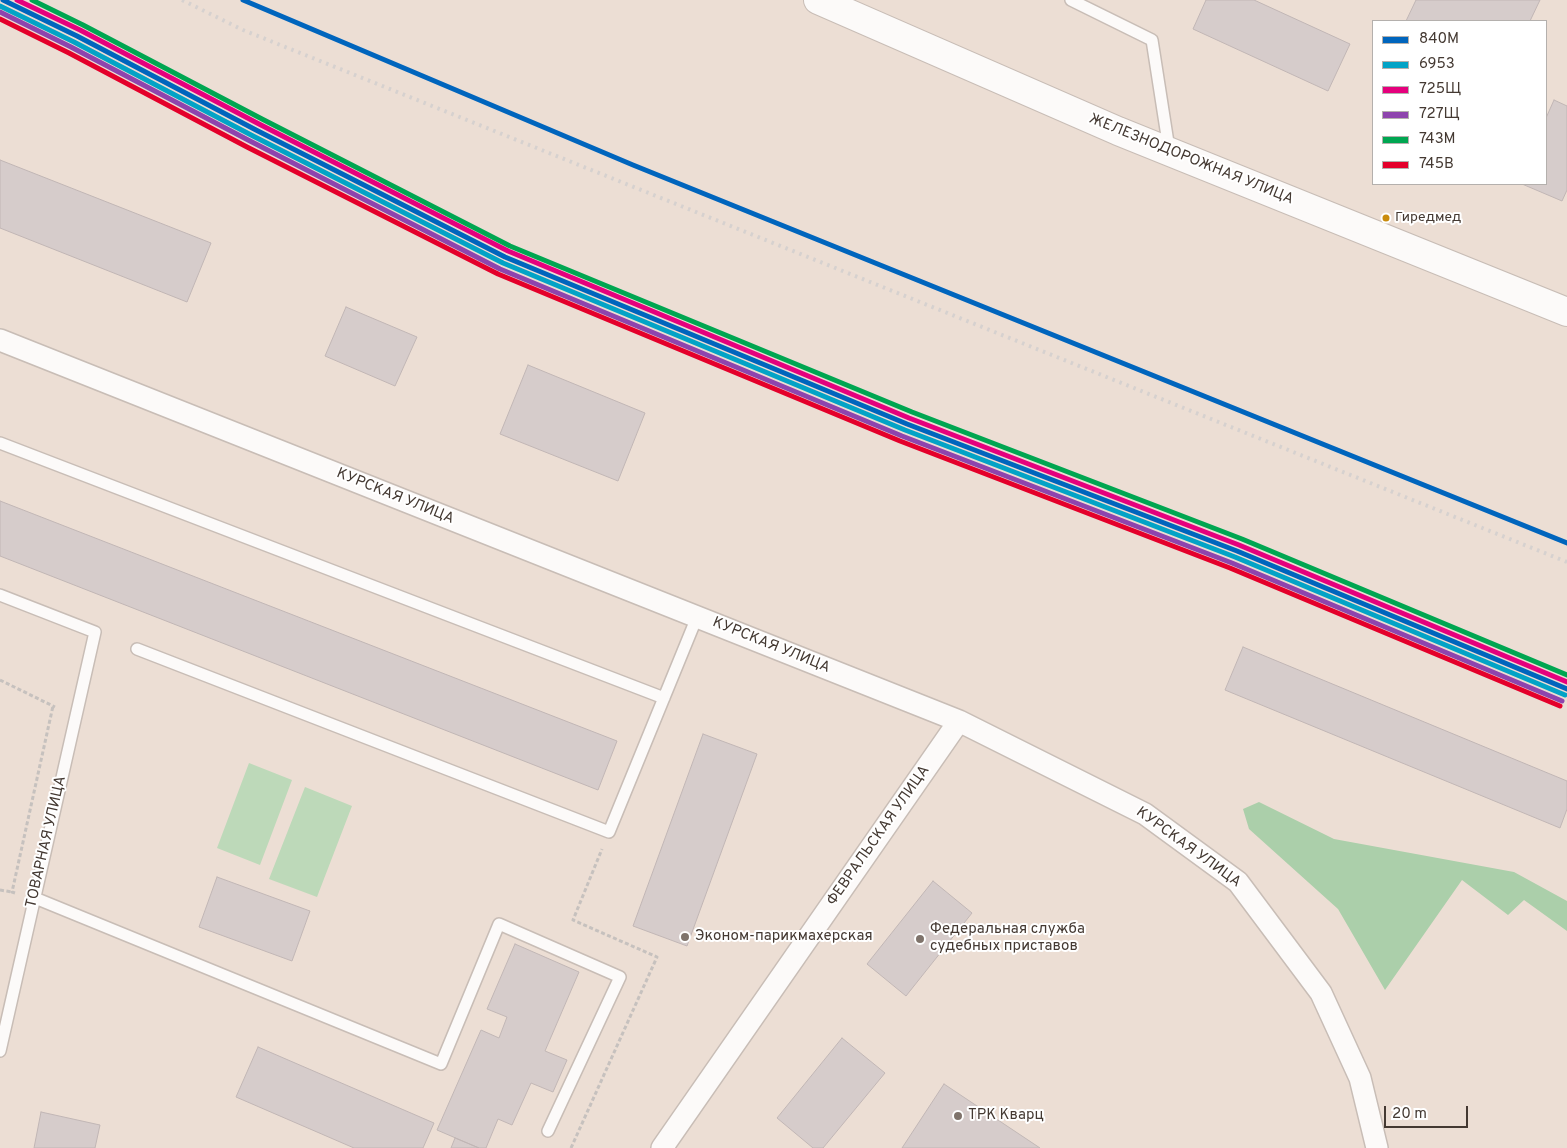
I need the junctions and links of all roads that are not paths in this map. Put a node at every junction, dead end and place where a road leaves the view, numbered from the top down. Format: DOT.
graph roads {
  1 [pos="818,0"];
  2 [pos="1071,0"];
  3 [pos="1170,152"];
  4 [pos="1567,312"];
  5 [pos="0,340"];
  6 [pos="0,443"];
  7 [pos="0,595"];
  8 [pos="697,617"];
  9 [pos="137,649"];
  10 [pos="664,698"];
  11 [pos="959,721"];
  12 [pos="35,898"];
  13 [pos="0,1051"];
  14 [pos="548,1131"];
  15 [pos="662,1148"];
  16 [pos="1377,1148"];
  1 -- 3 [label="main road, ЖЕЛЕЗНОДОРОЖНАЯ УЛИЦА"];
  2 -- 3 [label="lane"];
  3 -- 4 [label="main road, ЖЕЛЕЗНОДОРОЖНАЯ УЛИЦА"];
  5 -- 8 [label="street, КУРСКАЯ УЛИЦА"];
  6 -- 10 [label="lane"];
  7 -- 12 [label="lane, ТОВАРНАЯ УЛИЦА"];
  8 -- 10 [label="lane"];
  8 -- 11 [label="street, КУРСКАЯ УЛИЦА"];
  9 -- 10 [label="lane"];
  11 -- 15 [label="street, ФЕВРАЛЬСКАЯ УЛИЦА"];
  11 -- 16 [label="street, КУРСКАЯ УЛИЦА"];
  12 -- 13 [label="lane, ТОВАРНАЯ УЛИЦА"];
  12 -- 14 [label="lane"];
}
